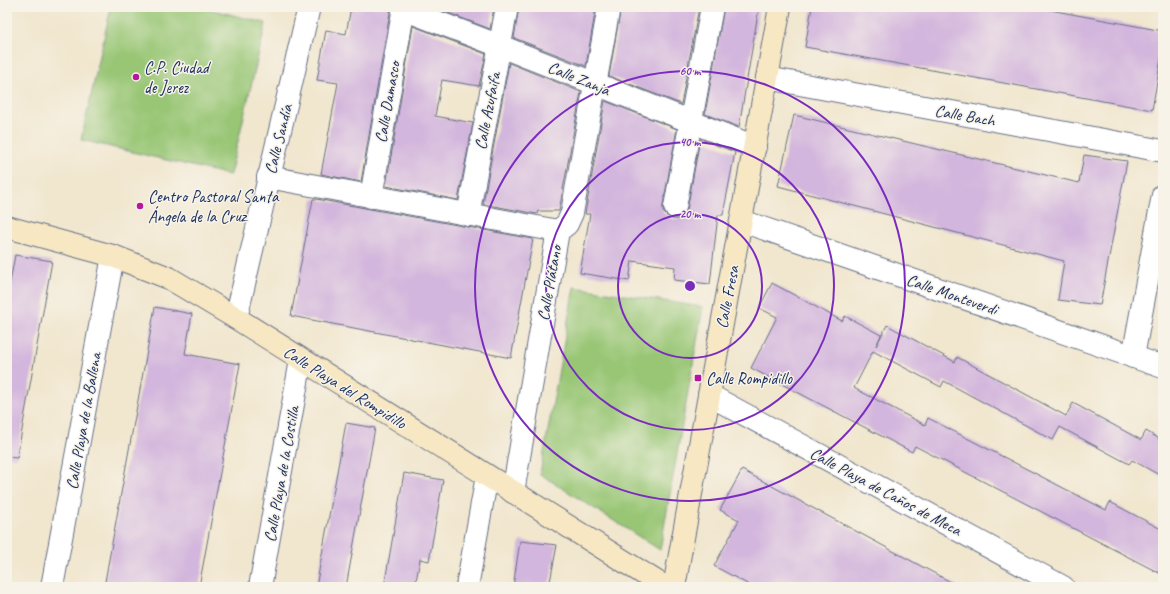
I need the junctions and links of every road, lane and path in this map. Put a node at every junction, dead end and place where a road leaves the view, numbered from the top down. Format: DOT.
graph roads {
  1 [pos="309,7"];
  2 [pos="507,7"];
  3 [pos="609,7"];
  4 [pos="712,7"];
  5 [pos="780,7"];
  6 [pos="404,8"];
  7 [pos="500,46"];
  8 [pos="767,78"];
  9 [pos="596,84"];
  10 [pos="691,122"];
  11 [pos="755,147"];
  12 [pos="1163,151"];
  13 [pos="268,178"];
  14 [pos="1163,195"];
  15 [pos="370,197"];
  16 [pos="675,207"];
  17 [pos="468,215"];
  18 [pos="742,221"];
  19 [pos="7,227"];
  20 [pos="558,231"];
  21 [pos="113,256"];
  22 [pos="236,318"];
  23 [pos="1133,357"];
  24 [pos="301,360"];
  25 [pos="1163,367"];
  26 [pos="709,395"];
  27 [pos="486,476"];
  28 [pos="513,492"];
  29 [pos="52,587"];
  30 [pos="260,587"];
  31 [pos="466,587"];
  32 [pos="665,587"];
  33 [pos="674,587"];
  34 [pos="1063,587"];
  1 -- 13 [label="street, Calle Sandía"];
  2 -- 7 [label="street, Calle Azufaifa"];
  3 -- 9 [label="street, Calle Plátano"];
  4 -- 10 [label="street"];
  5 -- 8 [label="street, Calle Fresa"];
  6 -- 7 [label="street, Calle Zanja"];
  6 -- 15 [label="street, Calle Damasco"];
  7 -- 9 [label="street, Calle Zanja"];
  7 -- 17 [label="street, Calle Azufaifa"];
  8 -- 11 [label="street, Calle Fresa"];
  8 -- 12 [label="street, Calle Bach"];
  9 -- 10 [label="street, Calle Zanja"];
  9 -- 20 [label="street, Calle Plátano"];
  10 -- 11 [label="street, Calle Zanja"];
  10 -- 16 [label="street"];
  11 -- 18 [label="street, Calle Fresa"];
  13 -- 15 [label="street"];
  13 -- 22 [label="street, Calle Sandía"];
  14 -- 23 [label="street"];
  15 -- 17 [label="street"];
  17 -- 20 [label="street"];
  18 -- 23 [label="street, Calle Monteverdi"];
  18 -- 26 [label="street, Calle Fresa"];
  19 -- 21 [label="street, Calle Playa del Rompidillo"];
  20 -- 28 [label="street, Calle Plátano"];
  21 -- 22 [label="street, Calle Playa del Rompidillo"];
  21 -- 29 [label="street, Calle Playa de la Ballena"];
  22 -- 24 [label="street, Calle Playa del Rompidillo"];
  23 -- 25 [label="street, Calle Monteverdi"];
  24 -- 27 [label="street, Calle Playa del Rompidillo"];
  24 -- 30 [label="street, Calle Playa de la Costilla"];
  26 -- 33 [label="street, Calle Fresa"];
  26 -- 34 [label="street, Calle Playa de Caños de Meca"];
  27 -- 28 [label="street, Calle Playa del Rompidillo"];
  27 -- 31 [label="street"];
  28 -- 32 [label="street, Calle Playa del Rompidillo"];
}
